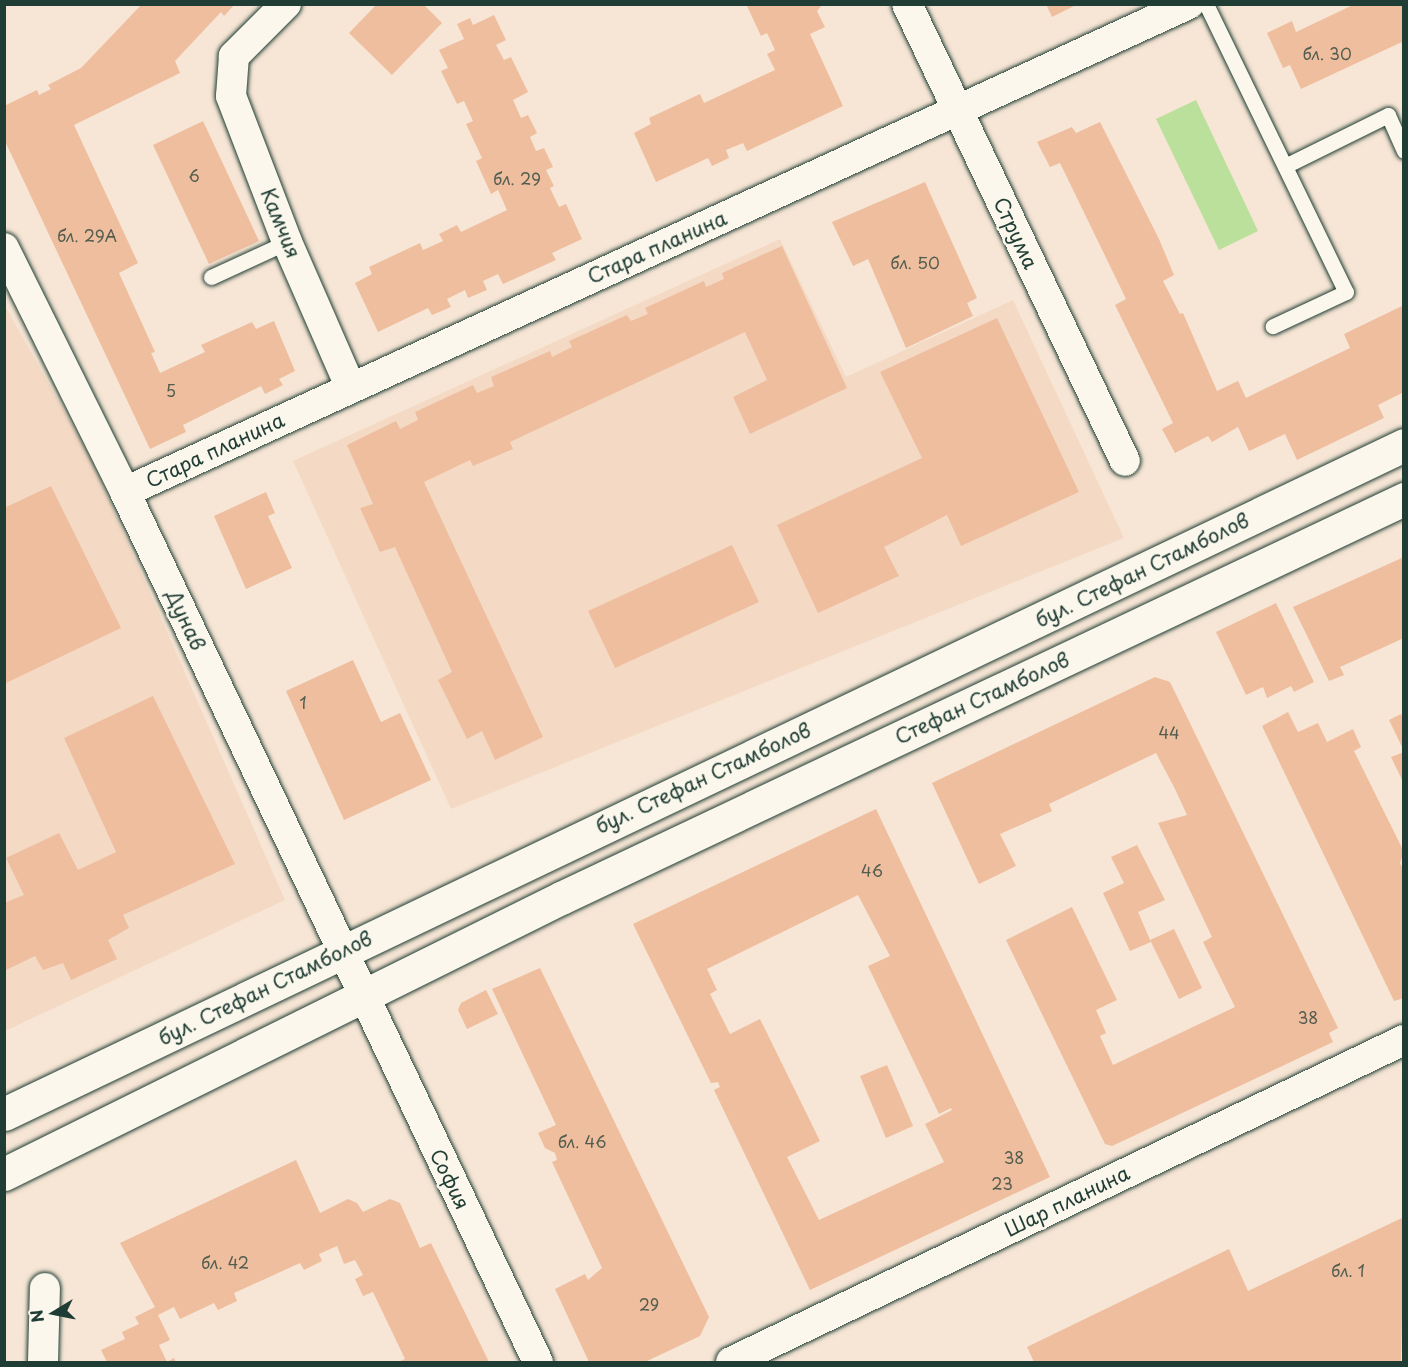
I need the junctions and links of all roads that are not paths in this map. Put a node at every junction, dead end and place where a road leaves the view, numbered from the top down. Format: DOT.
graph roads {
  1 [pos="286,4"];
  2 [pos="907,4"];
  3 [pos="1189,4"];
  4 [pos="1206,4"];
  5 [pos="958,109"];
  6 [pos="1404,151"];
  7 [pos="1285,165"];
  8 [pos="287,242"];
  9 [pos="4,248"];
  10 [pos="211,277"];
  11 [pos="1273,327"];
  12 [pos="350,386"];
  13 [pos="1404,445"];
  14 [pos="1125,461"];
  15 [pos="125,492"];
  16 [pos="1404,499"];
  17 [pos="341,951"];
  18 [pos="362,995"];
  19 [pos="1404,1040"];
  20 [pos="4,1114"];
  21 [pos="4,1174"];
  22 [pos="45,1288"];
  23 [pos="43,1362"];
  24 [pos="538,1362"];
  25 [pos="731,1362"];
  1 -- 8 [label="street, Камчия"];
  2 -- 5 [label="street, Струма"];
  3 -- 5 [label="street, Стара планина"];
  4 -- 7 [label="lane"];
  5 -- 12 [label="street, Стара планина"];
  5 -- 14 [label="street, Струма"];
  6 -- 7 [label="lane"];
  7 -- 11 [label="lane"];
  8 -- 10 [label="lane"];
  8 -- 12 [label="street, Камчия"];
  9 -- 15 [label="street, Дунав"];
  12 -- 15 [label="street, Стара планина"];
  13 -- 17 [label="main road, бул. Стефан Стамболов"];
  15 -- 17 [label="street, Дунав"];
  16 -- 18 [label="main road, Стефан Стамболов"];
  17 -- 18 [label="street, Дунав"];
  17 -- 20 [label="main road, бул. Стефан Стамболов"];
  18 -- 21 [label="main road"];
  18 -- 24 [label="street, София"];
  19 -- 25 [label="street, Шар планина"];
  22 -- 23 [label="street"];
}
